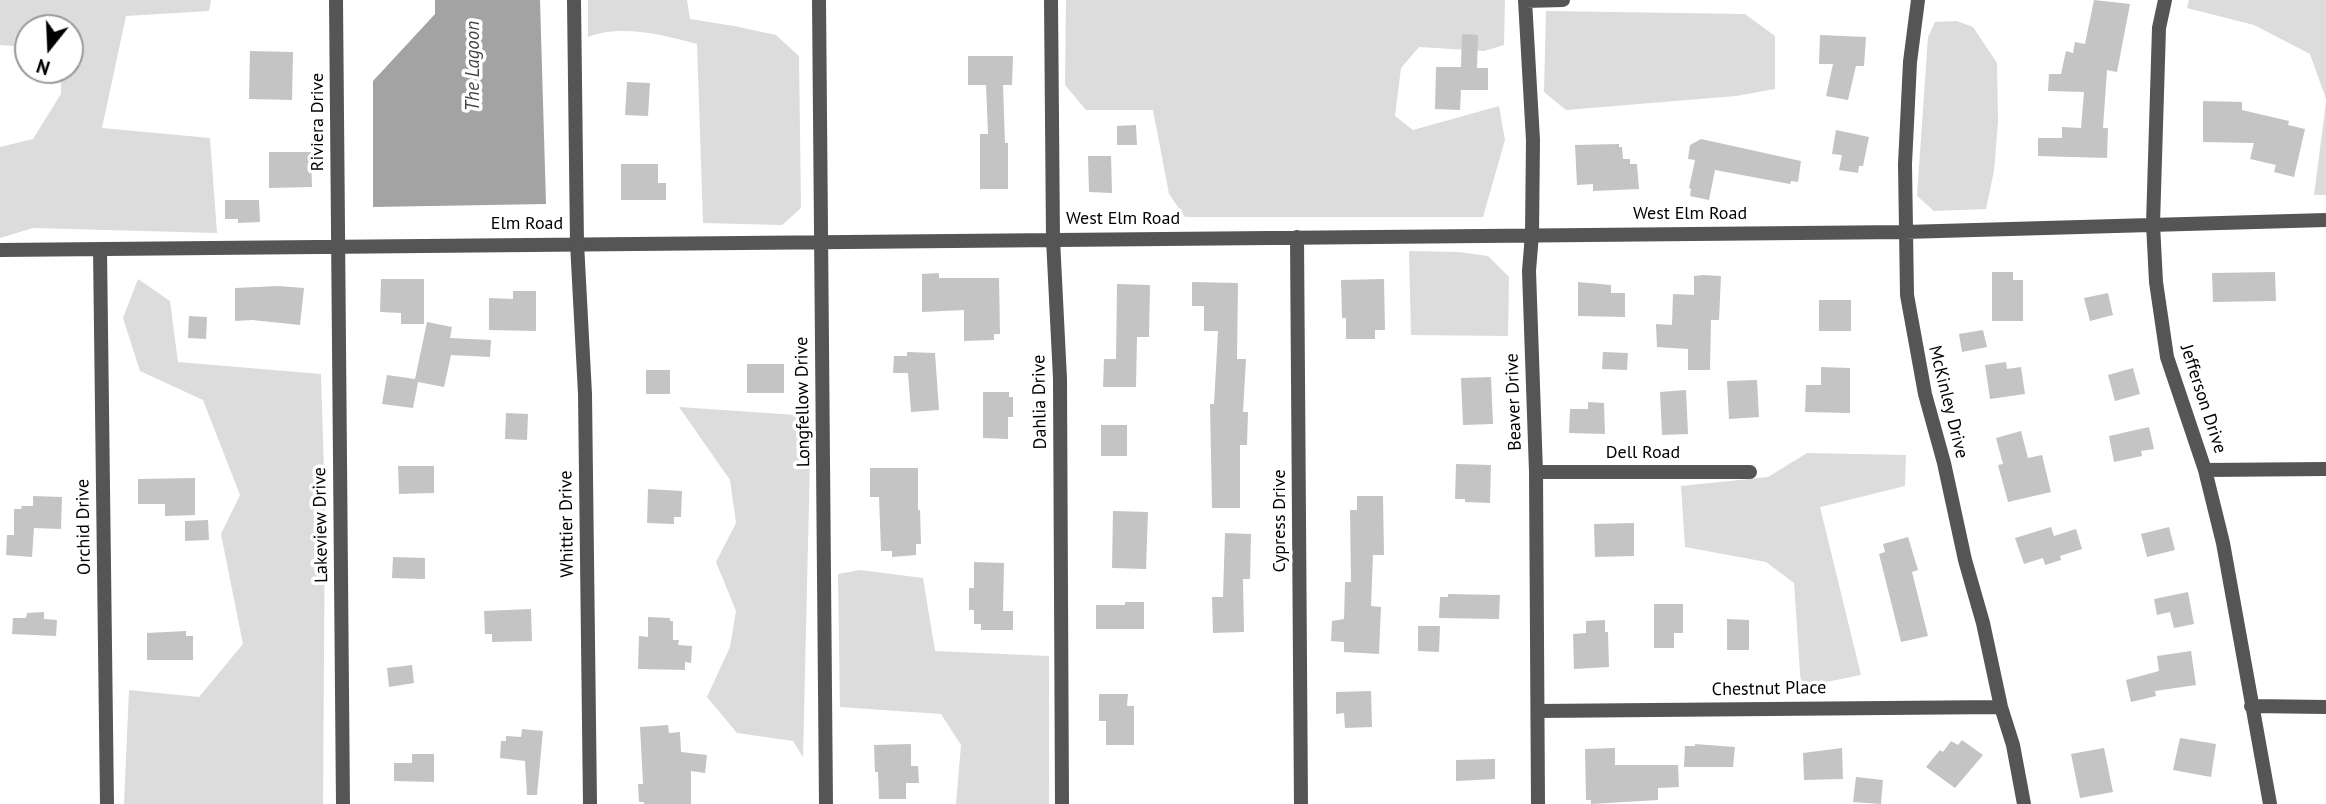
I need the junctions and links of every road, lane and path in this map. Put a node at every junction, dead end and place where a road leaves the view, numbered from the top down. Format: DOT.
graph roads {
  1 [pos="336,0"];
  2 [pos="574,0"];
  3 [pos="819,0"];
  4 [pos="1051,0"];
  5 [pos="1525,0"];
  6 [pos="1563,0"];
  7 [pos="1918,0"];
  8 [pos="2165,0"];
  9 [pos="2326,220"];
  10 [pos="2153,224"];
  11 [pos="1905,232"];
  12 [pos="1532,234"];
  13 [pos="1297,237"];
  14 [pos="1054,239"];
  15 [pos="821,241"];
  16 [pos="577,243"];
  17 [pos="338,245"];
  18 [pos="100,249"];
  19 [pos="0,250"];
  20 [pos="2326,469"];
  21 [pos="2205,470"];
  22 [pos="1536,472"];
  23 [pos="1750,472"];
  24 [pos="2251,706"];
  25 [pos="2001,707"];
  26 [pos="2326,707"];
  27 [pos="1538,711"];
  28 [pos="107,804"];
  29 [pos="344,804"];
  30 [pos="590,804"];
  31 [pos="826,804"];
  32 [pos="1062,804"];
  33 [pos="1301,804"];
  34 [pos="1538,804"];
  35 [pos="2024,804"];
  36 [pos="2270,804"];
  1 -- 17 [label="street, Riviera Drive"];
  2 -- 16 [label="street"];
  3 -- 15 [label="street, Longfellow Drive"];
  4 -- 14 [label="street, Dahlia Drive"];
  5 -- 6 [label="street"];
  5 -- 12 [label="street, Beaver Drive"];
  7 -- 11 [label="street, McKinley Drive"];
  8 -- 10 [label="street, Jefferson Drive"];
  9 -- 10 [label="street, West Elm Road"];
  10 -- 11 [label="street, West Elm Road"];
  10 -- 21 [label="street, Jefferson Drive"];
  11 -- 12 [label="street, West Elm Road"];
  11 -- 25 [label="street, McKinley Drive"];
  12 -- 13 [label="street, West Elm Road"];
  12 -- 22 [label="street, Beaver Drive"];
  13 -- 14 [label="street, West Elm Road"];
  13 -- 33 [label="street, Cypress Drive"];
  14 -- 15 [label="street, Elm Road"];
  14 -- 32 [label="street, Dahlia Drive"];
  15 -- 16 [label="street, Elm Road"];
  15 -- 31 [label="street, Longfellow Drive"];
  16 -- 17 [label="street, Elm Road"];
  16 -- 30 [label="street, Whittier Drive"];
  17 -- 18 [label="street, Elm Road"];
  17 -- 29 [label="street, Lakeview Drive"];
  18 -- 19 [label="street, Elm Road"];
  18 -- 28 [label="street, Orchid Drive"];
  20 -- 21 [label="street"];
  21 -- 24 [label="street, Jefferson Drive"];
  22 -- 23 [label="street, Dell Road"];
  22 -- 27 [label="street, Beaver Drive"];
  24 -- 26 [label="street"];
  24 -- 36 [label="street, Jefferson Drive"];
  25 -- 27 [label="street, Chestnut Place"];
  25 -- 35 [label="street, McKinley Drive"];
  27 -- 34 [label="street, Beaver Drive"];
}
